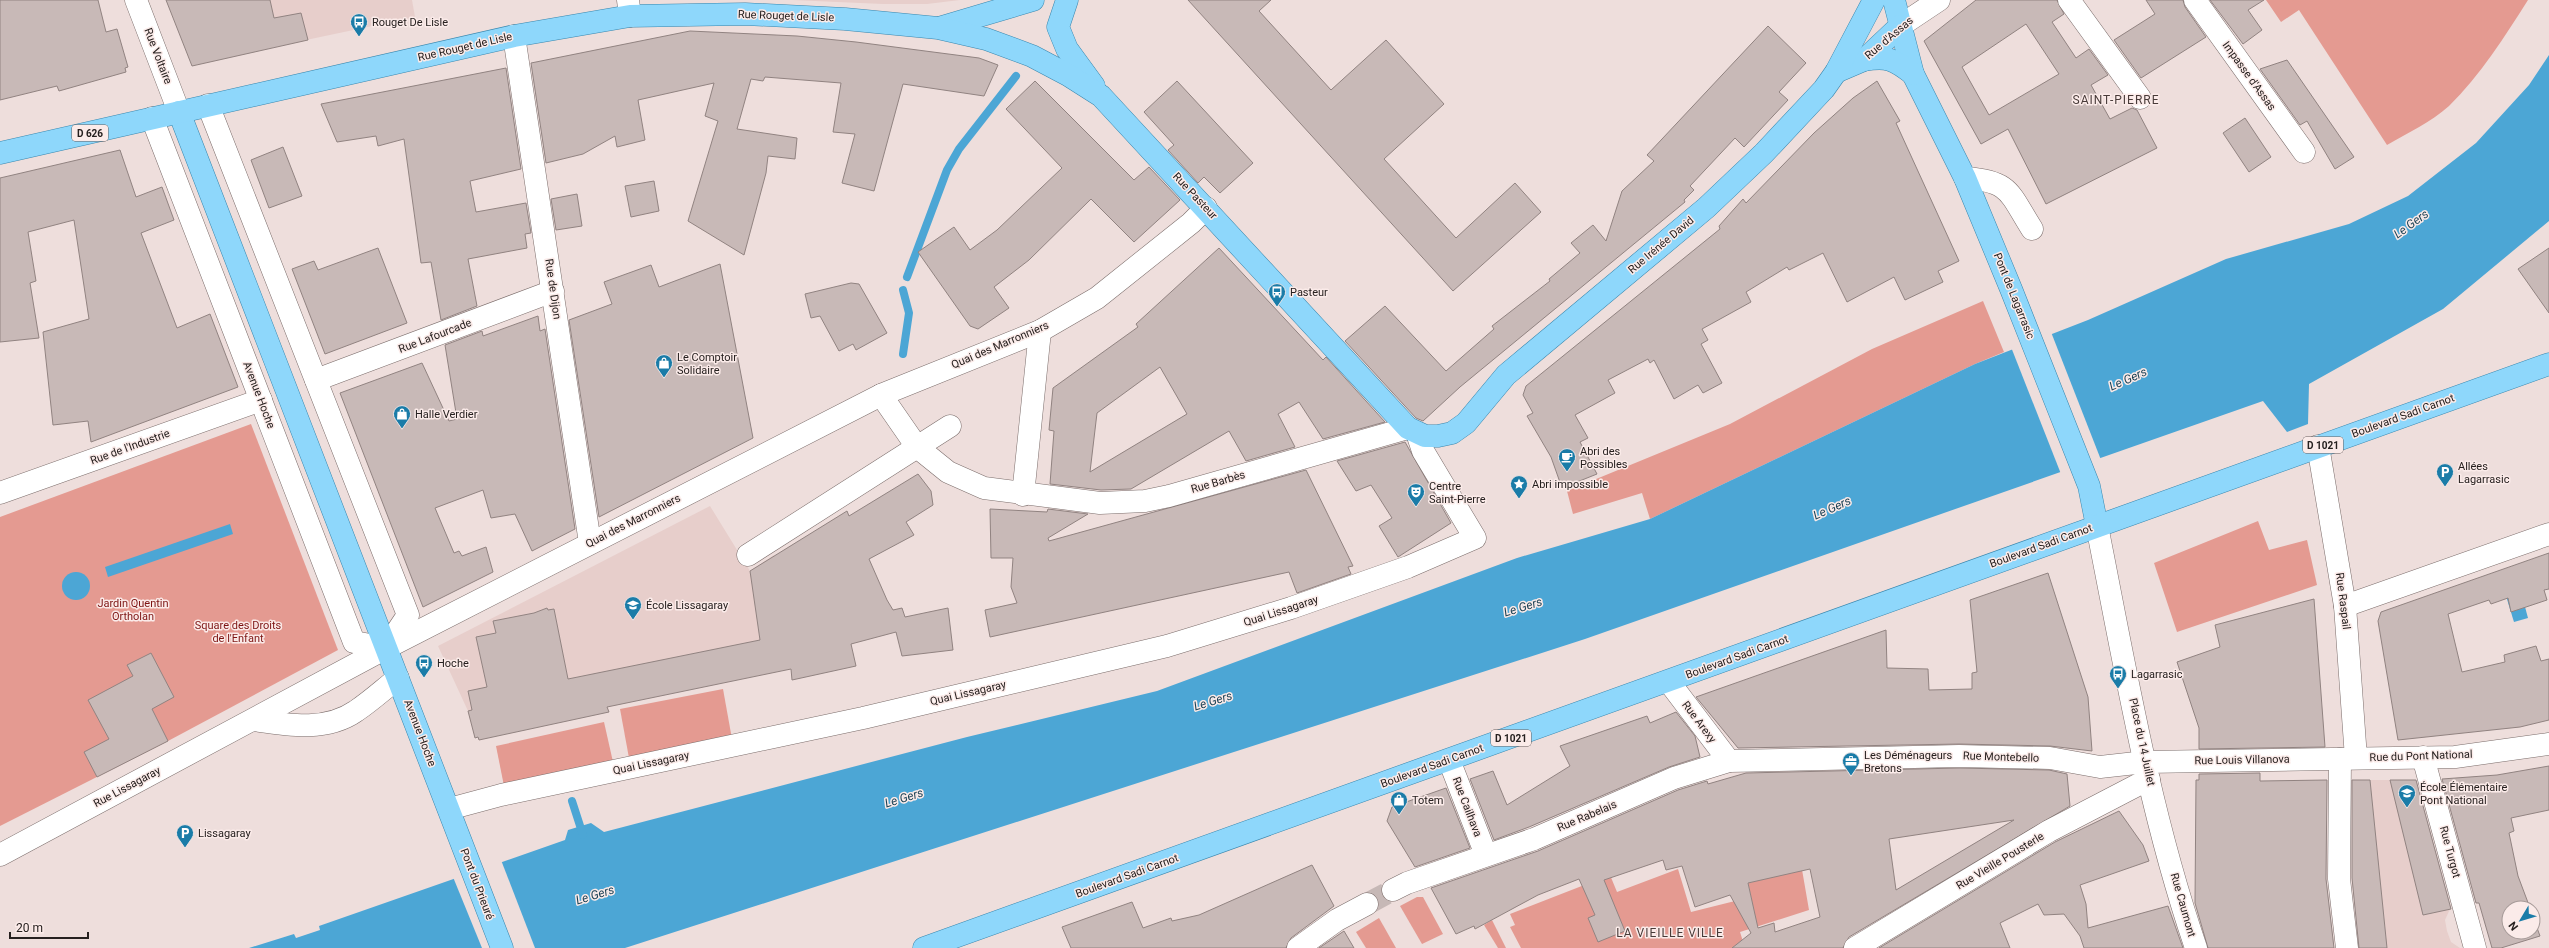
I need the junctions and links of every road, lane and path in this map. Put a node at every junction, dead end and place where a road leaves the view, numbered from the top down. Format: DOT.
graph roads {
  1 [pos="136,0"];
  2 [pos="1033,0"];
  3 [pos="1067,0"];
  4 [pos="1874,0"];
  5 [pos="1894,0"];
  6 [pos="1939,0"];
  7 [pos="2069,0"];
  8 [pos="2195,0"];
  9 [pos="629,8"];
  10 [pos="1900,26"];
  11 [pos="938,28"];
  12 [pos="514,36"];
  13 [pos="1864,60"];
  14 [pos="1836,72"];
  15 [pos="1913,74"];
  16 [pos="1101,96"];
  17 [pos="2140,98"];
  18 [pos="208,105"];
  19 [pos="179,112"];
  20 [pos="152,118"];
  21 [pos="2304,152"];
  22 [pos="0,153"];
  23 [pos="1966,178"];
  24 [pos="1206,208"];
  25 [pos="2032,229"];
  26 [pos="553,291"];
  27 [pos="1040,331"];
  28 [pos="2549,364"];
  29 [pos="316,380"];
  30 [pos="881,395"];
  31 [pos="261,400"];
  32 [pos="950,426"];
  33 [pos="1412,431"];
  34 [pos="2318,446"];
  35 [pos="917,447"];
  36 [pos="0,493"];
  37 [pos="1023,495"];
  38 [pos="2097,526"];
  39 [pos="2549,534"];
  40 [pos="590,543"];
  41 [pos="748,555"];
  42 [pos="2345,606"];
  43 [pos="386,648"];
  44 [pos="398,678"];
  45 [pos="1669,682"];
  46 [pos="254,720"];
  47 [pos="2549,744"];
  48 [pos="2423,757"];
  49 [pos="2348,758"];
  50 [pos="1784,759"];
  51 [pos="1449,760"];
  52 [pos="1729,761"];
  53 [pos="2147,770"];
  54 [pos="451,814"];
  55 [pos="0,855"];
  56 [pos="1486,855"];
  57 [pos="2170,863"];
  58 [pos="1393,890"];
  59 [pos="1367,904"];
  60 [pos="502,948"];
  61 [pos="924,948"];
  62 [pos="1298,948"];
  63 [pos="1854,948"];
  64 [pos="2196,948"];
  65 [pos="2347,948"];
  66 [pos="2475,948"];
  1 -- 19 [label="street, Rue Voltaire"];
  2 -- 11 [label="main road, D 626"];
  3 -- 16 [label="main road"];
  4 -- 14 [label="main road, Rue Irénée David"];
  5 -- 10 [label="main road, Pont de Lagarrasic"];
  6 -- 10 [label="street, Rue d'Assas"];
  7 -- 17 [label="street"];
  8 -- 21 [label="street, Impasse d'Assas"];
  9 -- 11 [label="main road, Rue Rouget de Lisle / D 626"];
  9 -- 12 [label="main road, Rue Rouget de Lisle / D 626"];
  10 -- 13 [label="main road, Rue d'Assas"];
  10 -- 15 [label="main road, Pont de Lagarrasic"];
  11 -- 16 [label="main road, Rue Pasteur"];
  12 -- 18 [label="main road, Rue Rouget de Lisle / D 626"];
  12 -- 26 [label="street, Rue de Dijon"];
  13 -- 14 [label="main road, Rue d'Assas"];
  13 -- 15 [label="main road, Pont de Lagarrasic"];
  14 -- 33 [label="main road, Rue Irénée David"];
  15 -- 23 [label="main road, Pont de Lagarrasic"];
  16 -- 24 [label="main road, Rue Pasteur"];
  18 -- 19 [label="main road, Rue Rouget de Lisle / D 626"];
  18 -- 29 [label="street"];
  19 -- 20 [label="main road, Rue Rouget de Lisle / D 626"];
  19 -- 43 [label="main road, Avenue Hoche"];
  20 -- 22 [label="main road, Rue Rouget de Lisle / D 626"];
  20 -- 31 [label="street, Avenue Hoche"];
  23 -- 25 [label="street"];
  23 -- 38 [label="main road, Pont de Lagarrasic"];
  24 -- 27 [label="street, Quai des Marronniers"];
  24 -- 33 [label="main road, Rue Pasteur"];
  26 -- 29 [label="street, Rue Lafourcade"];
  26 -- 40 [label="street, Rue de Dijon"];
  27 -- 30 [label="street, Quai des Marronniers"];
  27 -- 37 [label="street"];
  28 -- 34 [label="main road, Boulevard Sadi Carnot / D 1021"];
  29 -- 43 [label="street"];
  30 -- 35 [label="street"];
  30 -- 40 [label="street, Quai des Marronniers"];
  31 -- 36 [label="street, Rue de l'Industrie"];
  31 -- 43 [label="street, Avenue Hoche"];
  32 -- 35 [label="street"];
  33 -- 37 [label="street, Rue Barbès"];
  33 -- 54 [label="street, Quai Lissagaray"];
  34 -- 38 [label="main road, Boulevard Sadi Carnot / D 1021"];
  34 -- 42 [label="street, Rue Raspail"];
  35 -- 37 [label="street, Rue Barbès"];
  35 -- 41 [label="street"];
  38 -- 45 [label="main road, Boulevard Sadi Carnot / D 1021"];
  38 -- 53 [label="street, Place du 14 Juillet"];
  39 -- 42 [label="street"];
  40 -- 43 [label="street, Quai des Marronniers"];
  42 -- 49 [label="street, Rue Raspail"];
  43 -- 44 [label="main road, Avenue Hoche"];
  43 -- 46 [label="street, Rue Lissagaray"];
  44 -- 46 [label="street"];
  44 -- 54 [label="main road, Avenue Hoche"];
  45 -- 51 [label="main road, Boulevard Sadi Carnot / D 1021"];
  45 -- 52 [label="street, Rue Arexy"];
  46 -- 55 [label="street, Rue Lissagaray"];
  47 -- 48 [label="street, Rue du Pont National"];
  48 -- 49 [label="street, Rue du Pont National"];
  48 -- 66 [label="street, Rue Turgot"];
  49 -- 53 [label="street, Rue Louis Villanova"];
  49 -- 65 [label="street, Rue Raspail"];
  50 -- 52 [label="street, Rue Rabelais"];
  50 -- 53 [label="street, Rue Montebello"];
  51 -- 56 [label="street, Rue Cailhava"];
  51 -- 61 [label="main road, Boulevard Sadi Carnot / D 1021"];
  52 -- 56 [label="street, Rue Rabelais"];
  53 -- 57 [label="street, Place du 14 Juillet"];
  53 -- 63 [label="street, Rue Vieille Pousterle"];
  54 -- 60 [label="main road, Pont du Prieuré"];
  56 -- 58 [label="street, Rue Rabelais"];
  57 -- 64 [label="street, Rue Caumont"];
  59 -- 62 [label="street"];
}
